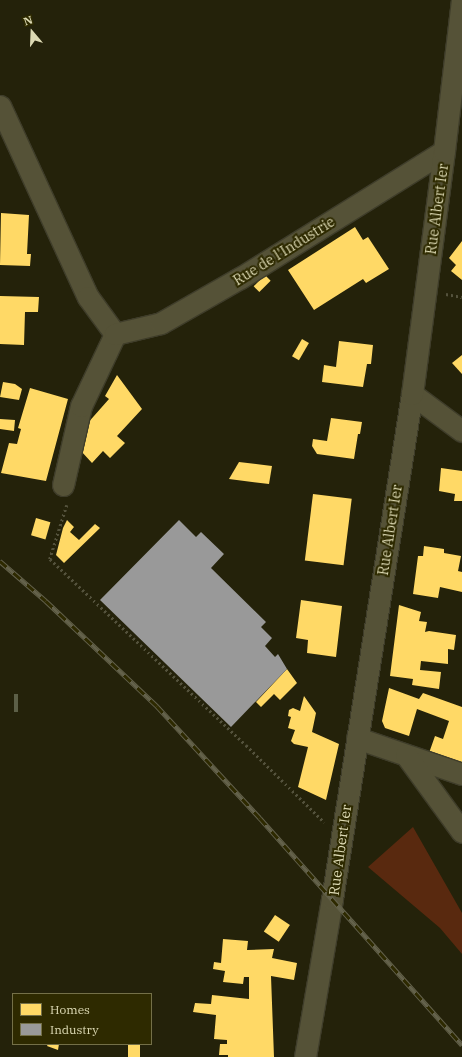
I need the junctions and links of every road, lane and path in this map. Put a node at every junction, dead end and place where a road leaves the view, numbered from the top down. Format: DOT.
graph roads {
  1 [pos="462,0"];
  2 [pos="0,106"];
  3 [pos="444,151"];
  4 [pos="116,334"];
  5 [pos="412,394"];
  6 [pos="462,431"];
  7 [pos="63,485"];
  8 [pos="357,738"];
  9 [pos="406,755"];
  10 [pos="462,774"];
  11 [pos="462,832"];
  12 [pos="341,839"];
  13 [pos="305,1057"];
  1 -- 3 [label="street, Rue Albert Ier"];
  2 -- 4 [label="street"];
  3 -- 4 [label="street, Rue de l'Industrie"];
  3 -- 5 [label="street, Rue Albert Ier"];
  4 -- 7 [label="street"];
  5 -- 6 [label="street"];
  5 -- 8 [label="street, Rue Albert Ier"];
  7 -- 12 [label="path"];
  8 -- 9 [label="street"];
  8 -- 12 [label="street, Rue Albert Ier"];
  9 -- 10 [label="street"];
  9 -- 11 [label="street"];
  12 -- 13 [label="street, Rue Albert Ier"];
}
